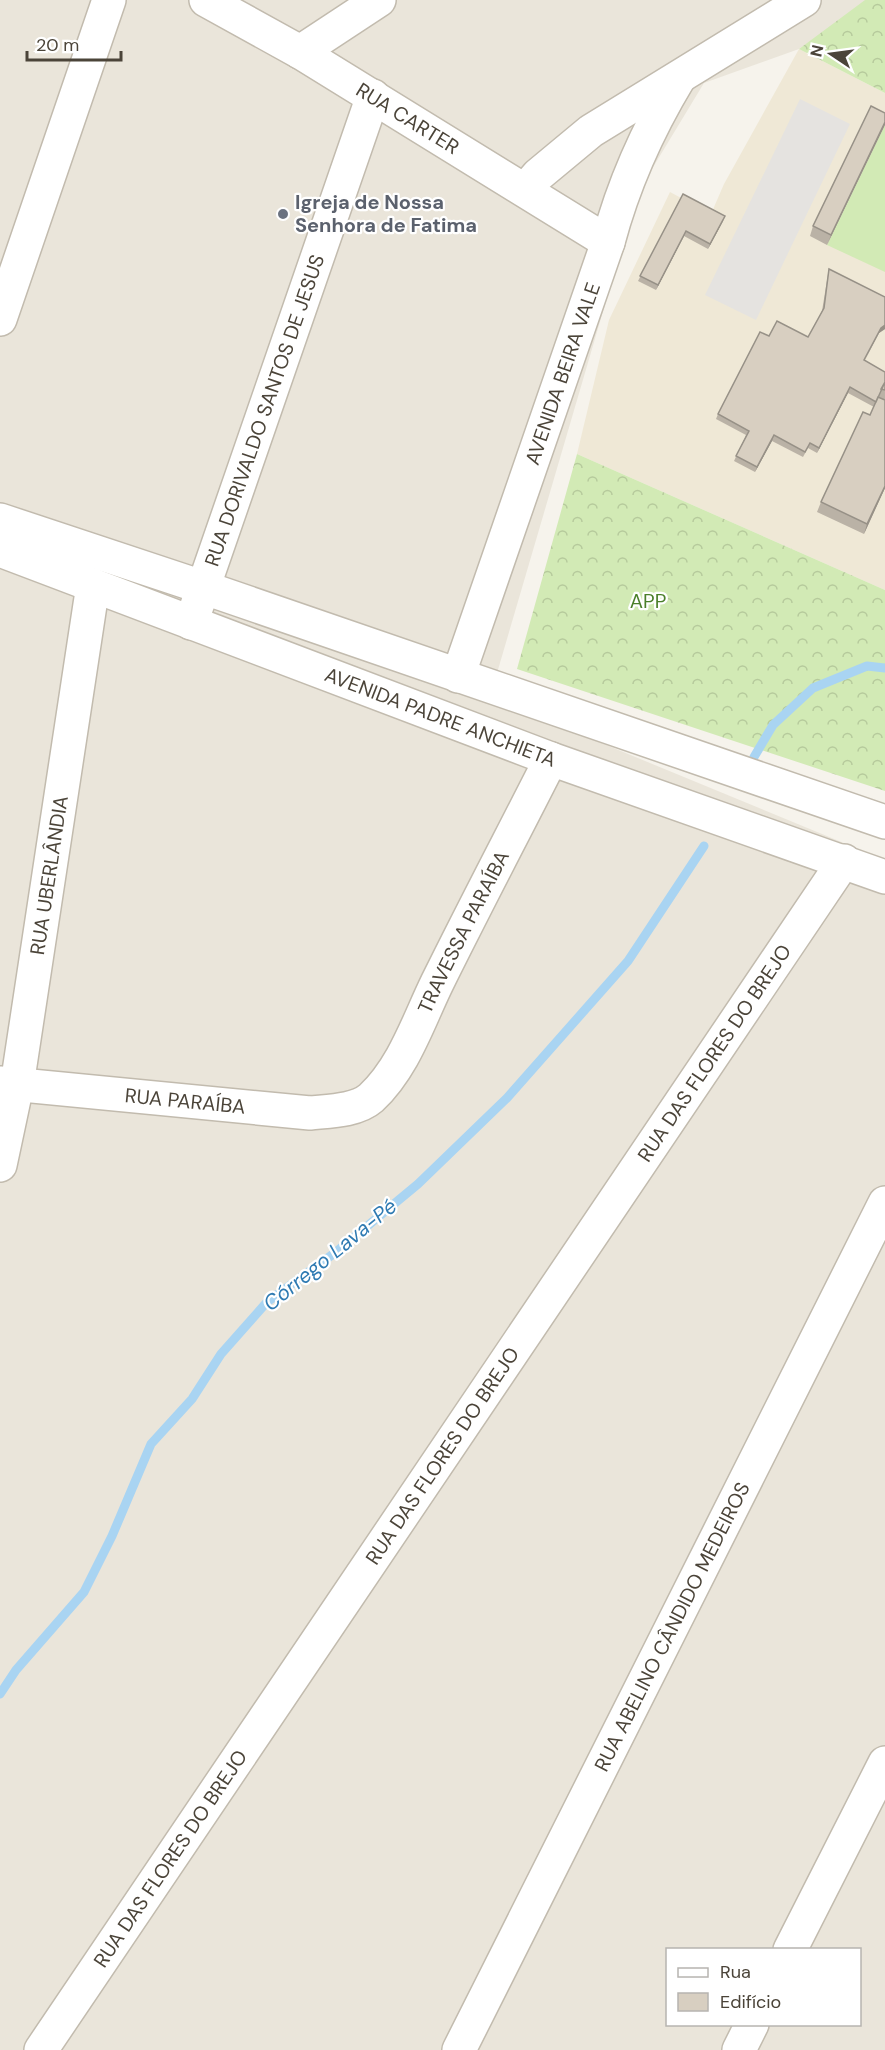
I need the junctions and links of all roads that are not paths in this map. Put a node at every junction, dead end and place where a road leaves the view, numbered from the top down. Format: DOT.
graph roads {
  1 [pos="110,0"];
  2 [pos="206,0"];
  3 [pos="379,0"];
  4 [pos="804,0"];
  5 [pos="300,52"];
  6 [pos="679,78"];
  7 [pos="373,96"];
  8 [pos="525,190"];
  9 [pos="608,242"];
  10 [pos="0,319"];
  11 [pos="0,519"];
  12 [pos="0,550"];
  13 [pos="93,585"];
  14 [pos="205,588"];
  15 [pos="191,623"];
  16 [pos="458,676"];
  17 [pos="550,759"];
  18 [pos="885,822"];
  19 [pos="843,861"];
  20 [pos="885,877"];
  21 [pos="8,1084"];
  22 [pos="369,1100"];
  23 [pos="0,1165"];
  24 [pos="885,1203"];
  25 [pos="885,1763"];
  26 [pos="791,1948"];
  27 [pos="751,2026"];
  28 [pos="41,2050"];
  29 [pos="459,2050"];
  30 [pos="739,2050"];
  1 -- 10 [label="street"];
  2 -- 5 [label="street, RUA CARTER"];
  3 -- 5 [label="street"];
  4 -- 6 [label="street, AVENIDA BEIRA VALE"];
  5 -- 7 [label="street, RUA CARTER"];
  6 -- 8 [label="street, AVENIDA BEIRA VALE"];
  6 -- 9 [label="street, AVENIDA BEIRA VALE"];
  7 -- 8 [label="street, RUA CARTER"];
  7 -- 14 [label="street, RUA DORIVALDO SANTOS DE JESUS"];
  8 -- 9 [label="street, RUA CARTER"];
  9 -- 16 [label="street, AVENIDA BEIRA VALE"];
  11 -- 14 [label="street, AVENIDA PADRE ANCHIETA"];
  12 -- 13 [label="street, AVENIDA PADRE ANCHIETA"];
  13 -- 15 [label="street, AVENIDA PADRE ANCHIETA"];
  13 -- 21 [label="street, RUA UBERLÂNDIA"];
  14 -- 15 [label="street, RUA DORIVALDO SANTOS DE JESUS"];
  14 -- 16 [label="street, AVENIDA PADRE ANCHIETA"];
  15 -- 17 [label="street, AVENIDA PADRE ANCHIETA"];
  16 -- 18 [label="street, AVENIDA PADRE ANCHIETA"];
  17 -- 19 [label="street, AVENIDA PADRE ANCHIETA"];
  17 -- 22 [label="street, TRAVESSA PARAÍBA"];
  19 -- 20 [label="street, AVENIDA PADRE ANCHIETA"];
  19 -- 28 [label="street, RUA DAS FLORES DO BREJO"];
  21 -- 22 [label="street, RUA PARAÍBA"];
  21 -- 23 [label="street, RUA UBERLÂNDIA"];
  24 -- 29 [label="street, RUA ABELINO CÂNDIDO MEDEIROS"];
  25 -- 26 [label="street"];
  27 -- 30 [label="street"];
}
